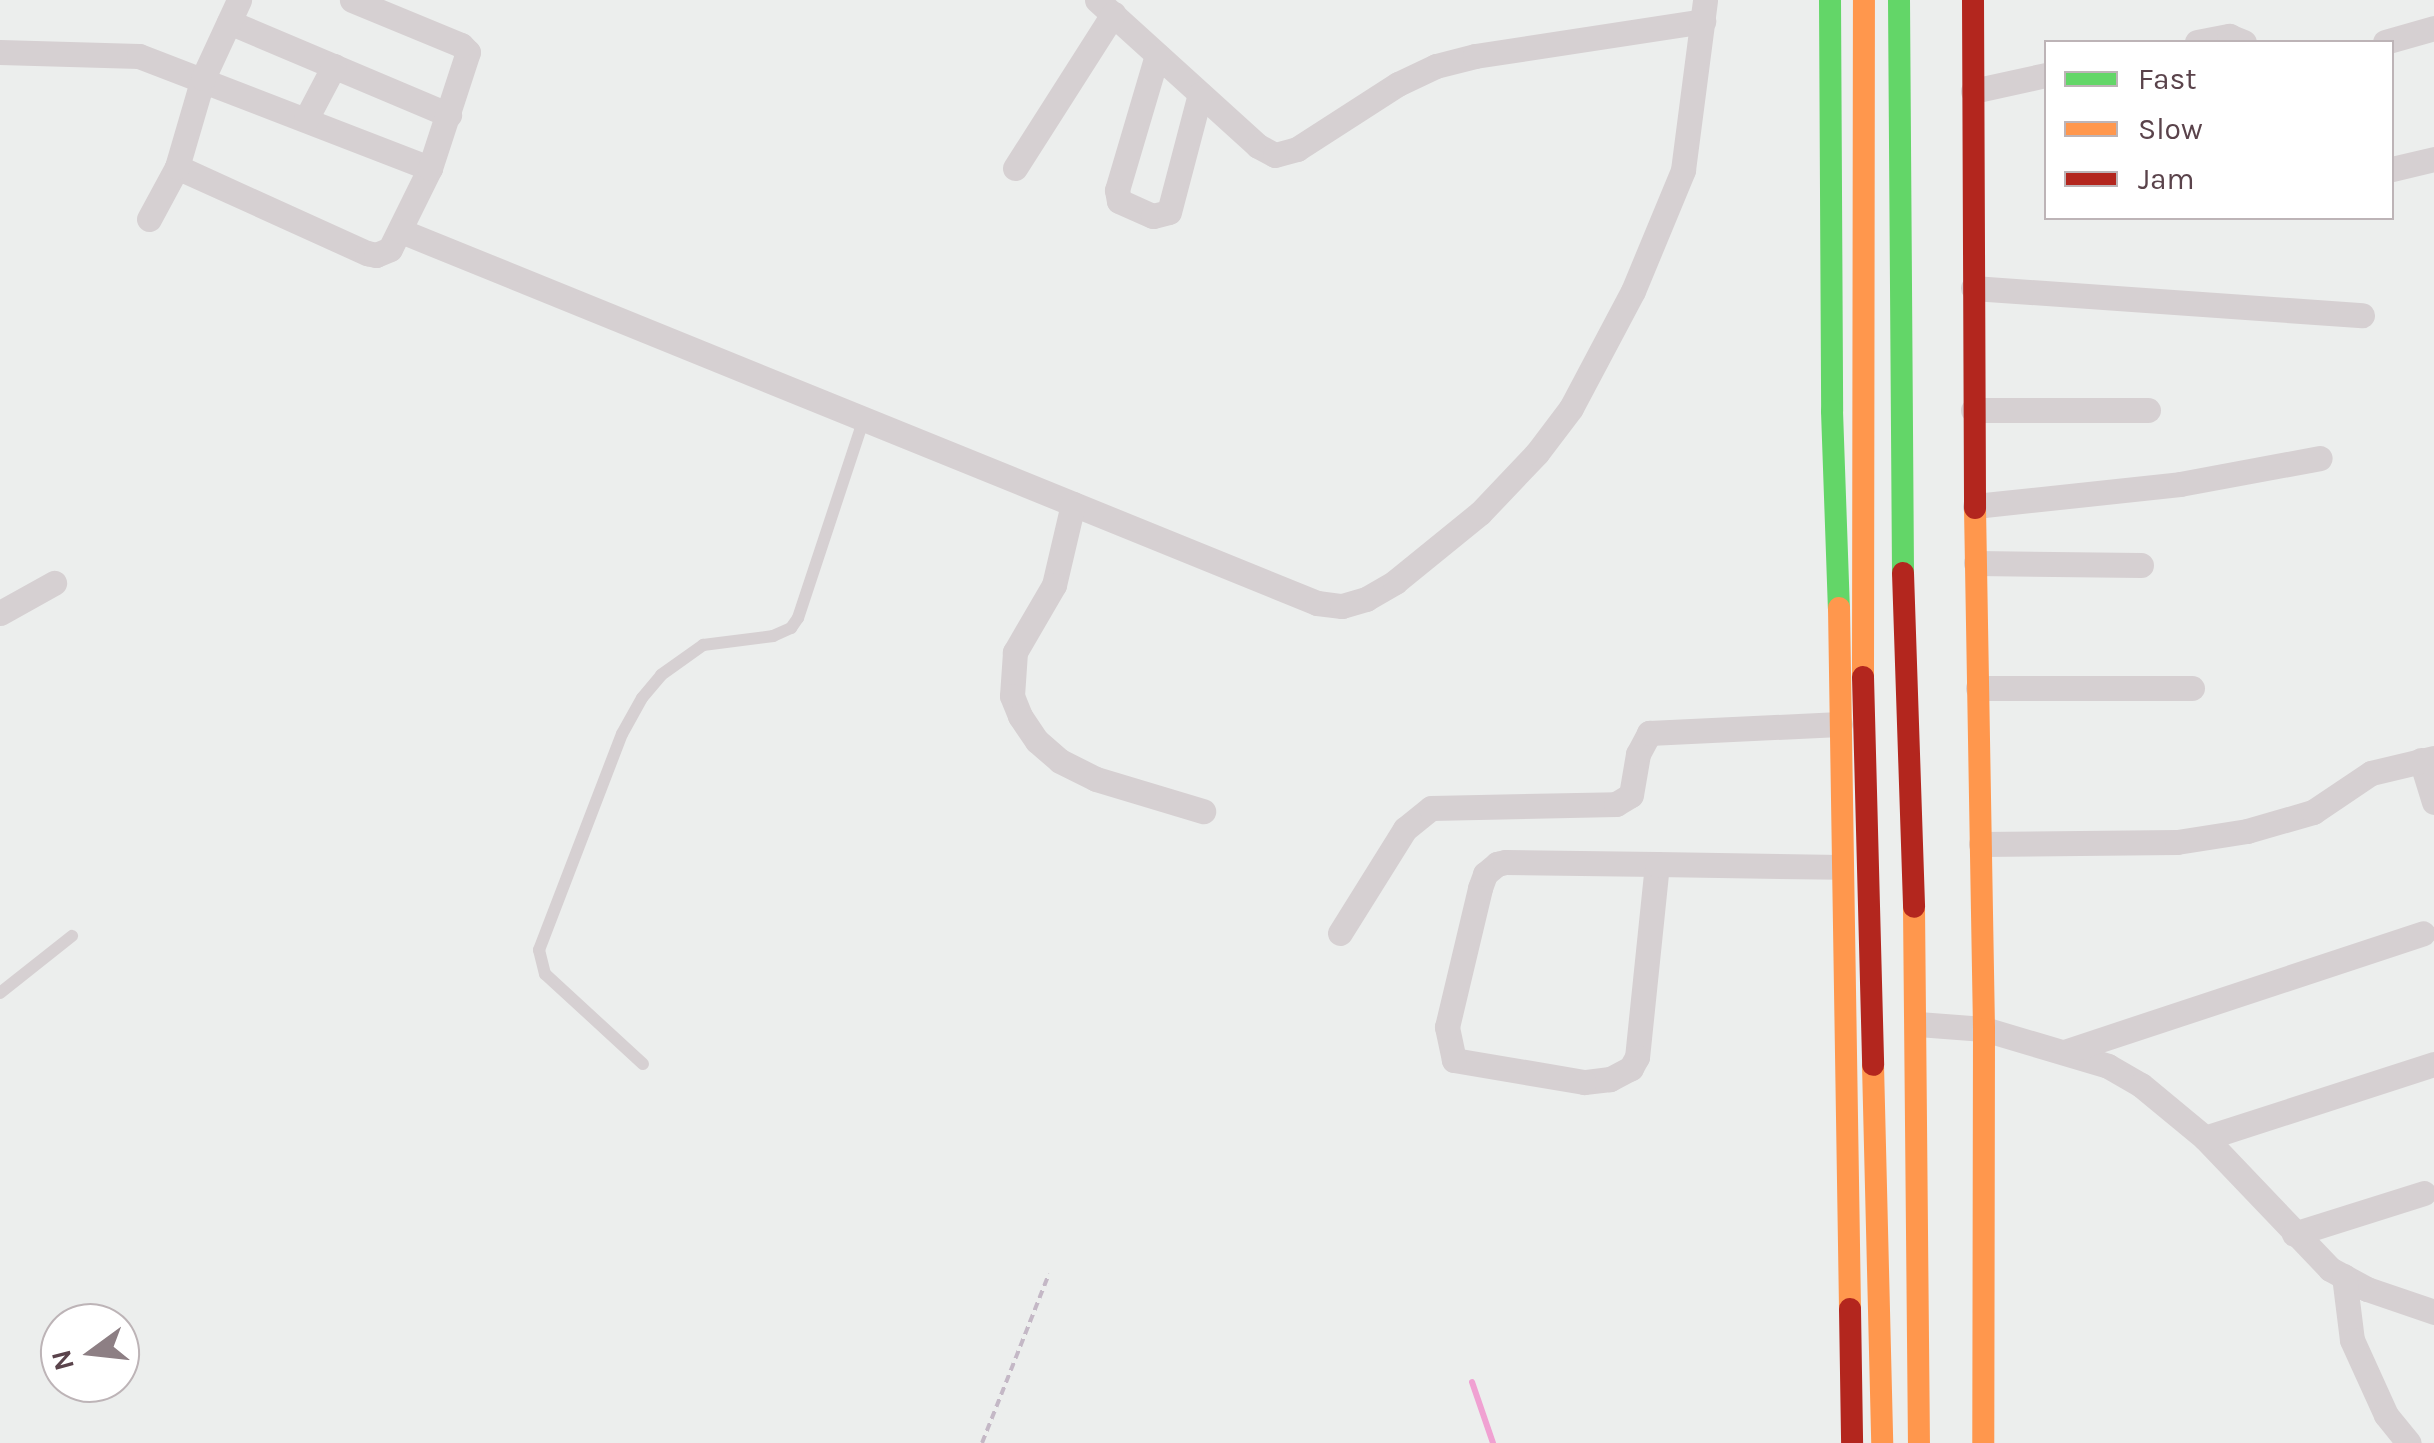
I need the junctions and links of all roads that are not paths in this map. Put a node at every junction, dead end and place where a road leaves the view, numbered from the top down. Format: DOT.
graph roads {
  1 [pos="352,0"];
  2 [pos="1830,0"];
  3 [pos="1864,0"];
  4 [pos="1899,0"];
  5 [pos="1972,0"];
  6 [pos="1105,7"];
  7 [pos="1704,10"];
  8 [pos="234,11"];
  9 [pos="2434,28"];
  10 [pos="2208,40"];
  11 [pos="2239,40"];
  12 [pos="2392,40"];
  13 [pos="0,52"];
  14 [pos="1158,55"];
  15 [pos="334,66"];
  16 [pos="2044,75"];
  17 [pos="203,78"];
  18 [pos="1972,91"];
  19 [pos="1200,94"];
  20 [pos="449,115"];
  21 [pos="306,118"];
  22 [pos="2434,159"];
  23 [pos="178,167"];
  24 [pos="430,168"];
  25 [pos="1015,168"];
  26 [pos="2394,168"];
  27 [pos="148,219"];
  28 [pos="401,231"];
  29 [pos="1973,288"];
  30 [pos="2362,315"];
  31 [pos="1973,410"];
  32 [pos="2148,410"];
  33 [pos="864,419"];
  34 [pos="2320,458"];
  35 [pos="1073,504"];
  36 [pos="1975,506"];
  37 [pos="1976,563"];
  38 [pos="2141,566"];
  39 [pos="54,583"];
  40 [pos="0,613"];
  41 [pos="1978,688"];
  42 [pos="2192,688"];
  43 [pos="1840,724"];
  44 [pos="2427,759"];
  45 [pos="2434,802"];
  46 [pos="1203,811"];
  47 [pos="1981,844"];
  48 [pos="1657,864"];
  49 [pos="1840,867"];
  50 [pos="2423,932"];
  51 [pos="1340,933"];
  52 [pos="72,936"];
  53 [pos="0,992"];
  54 [pos="1918,1024"];
  55 [pos="1984,1029"];
  56 [pos="2064,1052"];
  57 [pos="643,1064"];
  58 [pos="2434,1064"];
  59 [pos="2205,1138"];
  60 [pos="2424,1193"];
  61 [pos="2294,1234"];
  62 [pos="2344,1276"];
  63 [pos="2434,1312"];
  64 [pos="1919,1442"];
  65 [pos="1852,1443"];
  66 [pos="1870,1443"];
  67 [pos="1882,1443"];
  68 [pos="1983,1443"];
  69 [pos="2410,1443"];
  1 -- 20 [label="street"];
  2 -- 43 [label="main road"];
  3 -- 67 [label="main road"];
  4 -- 54 [label="main road"];
  5 -- 18 [label="main road"];
  6 -- 14 [label="street"];
  6 -- 25 [label="street"];
  7 -- 19 [label="street"];
  7 -- 35 [label="street"];
  8 -- 15 [label="street"];
  8 -- 17 [label="street"];
  9 -- 12 [label="street"];
  10 -- 11 [label="street"];
  13 -- 17 [label="street"];
  14 -- 19 [label="street"];
  14 -- 19 [label="street"];
  15 -- 20 [label="street"];
  15 -- 21 [label="street"];
  16 -- 18 [label="street"];
  17 -- 21 [label="street"];
  17 -- 23 [label="street"];
  18 -- 29 [label="main road"];
  20 -- 24 [label="street"];
  21 -- 24 [label="street"];
  22 -- 26 [label="street"];
  23 -- 27 [label="street"];
  23 -- 28 [label="street"];
  24 -- 28 [label="street"];
  28 -- 33 [label="street"];
  29 -- 30 [label="street"];
  29 -- 31 [label="main road"];
  31 -- 32 [label="street"];
  31 -- 36 [label="main road"];
  33 -- 35 [label="street"];
  33 -- 57 [label="lane"];
  34 -- 36 [label="street"];
  35 -- 46 [label="street"];
  36 -- 37 [label="main road"];
  37 -- 38 [label="street"];
  37 -- 41 [label="main road"];
  39 -- 40 [label="street"];
  41 -- 42 [label="street"];
  41 -- 47 [label="main road"];
  43 -- 49 [label="main road"];
  43 -- 51 [label="street"];
  44 -- 45 [label="street"];
  44 -- 47 [label="street"];
  47 -- 55 [label="main road"];
  48 -- 48 [label="street"];
  48 -- 49 [label="street"];
  49 -- 65 [label="main road"];
  50 -- 56 [label="street"];
  52 -- 53 [label="lane"];
  54 -- 55 [label="street"];
  54 -- 64 [label="main road"];
  55 -- 56 [label="street"];
  55 -- 68 [label="main road"];
  56 -- 59 [label="street"];
  58 -- 59 [label="street"];
  59 -- 61 [label="street"];
  60 -- 61 [label="street"];
  61 -- 62 [label="street"];
  62 -- 63 [label="street"];
  62 -- 69 [label="street"];
  64 -- 67 [label="main road"];
  66 -- 67 [label="main road"];
}
